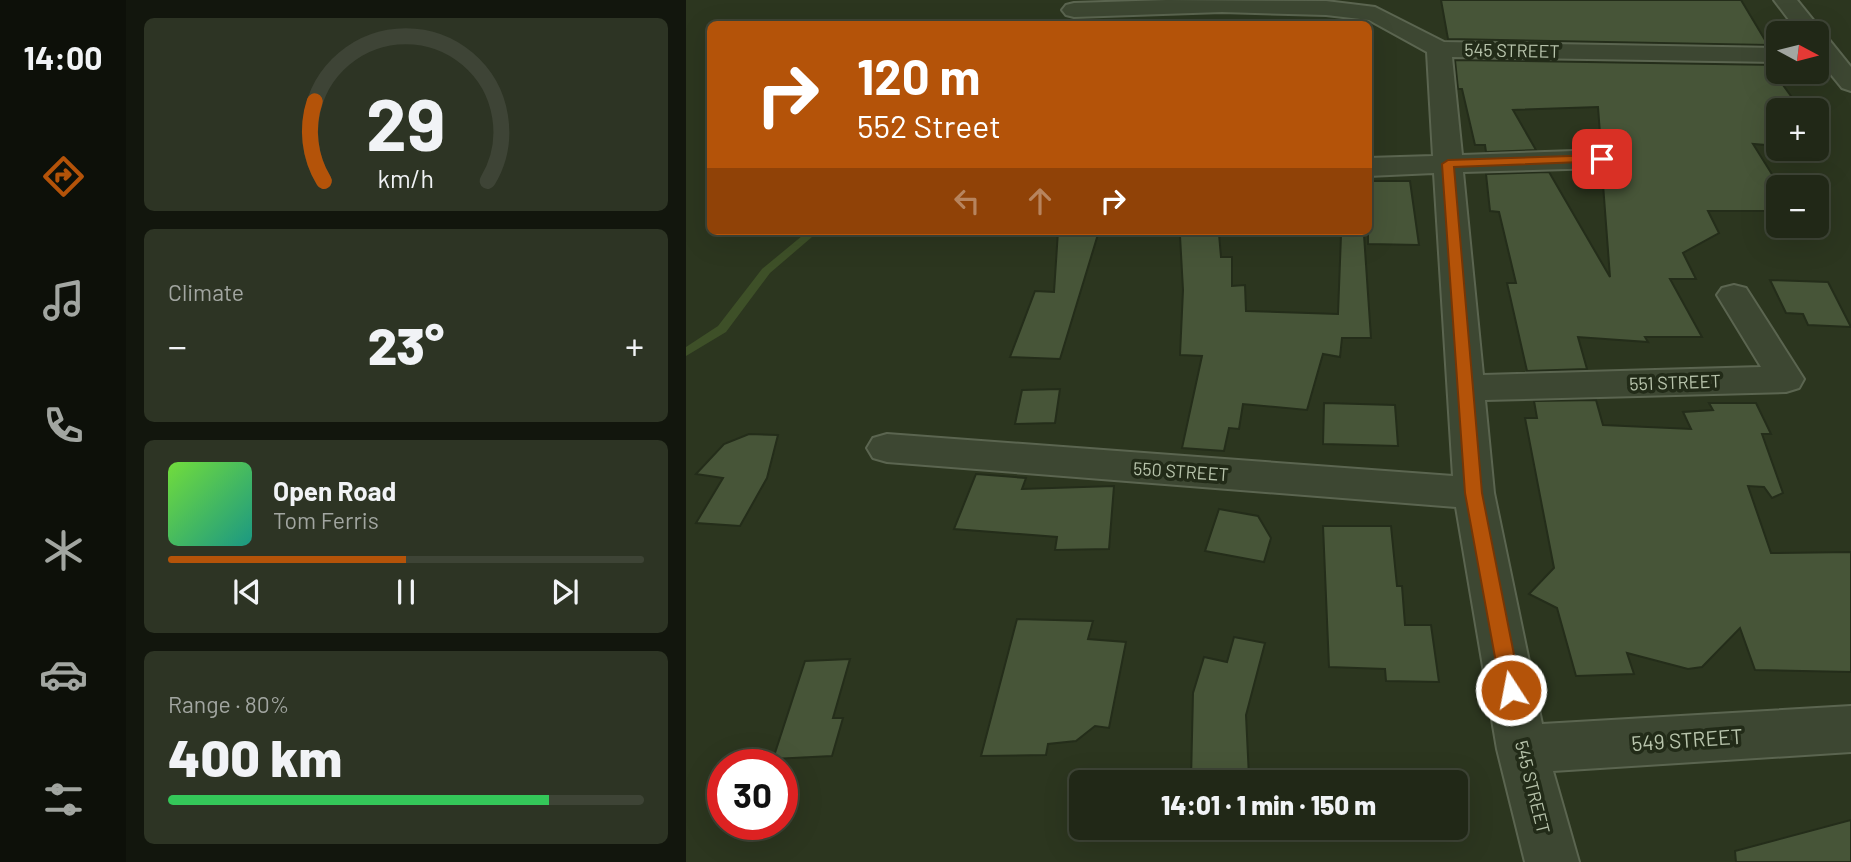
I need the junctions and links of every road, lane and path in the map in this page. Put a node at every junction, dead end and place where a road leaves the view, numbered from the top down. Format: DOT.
graph roads {
  1 [pos="1785,0"];
  2 [pos="1074,10"];
  3 [pos="1802,21"];
  4 [pos="1439,49"];
  5 [pos="1766,55"];
  6 [pos="1829,60"];
  7 [pos="1851,83"];
  8 [pos="1602,159"];
  9 [pos="1448,164"];
  10 [pos="1372,167"];
  11 [pos="1734,295"];
  12 [pos="1466,388"];
  13 [pos="887,448"];
  14 [pos="1474,493"];
  15 [pos="1851,729"];
  16 [pos="1522,749"];
  17 [pos="1552,862"];
  1 -- 3 [label="street"];
  2 -- 4 [label="street"];
  4 -- 5 [label="street, 545 STREET"];
  4 -- 9 [label="street, 545 STREET"];
  6 -- 7 [label="street"];
  8 -- 9 [label="street"];
  9 -- 10 [label="street"];
  9 -- 12 [label="street, 545 STREET"];
  11 -- 12 [label="street, 551 STREET"];
  12 -- 14 [label="street, 545 STREET"];
  13 -- 14 [label="street, 550 STREET"];
  14 -- 16 [label="street, 545 STREET"];
  15 -- 16 [label="street, 549 STREET"];
  16 -- 17 [label="street, 545 STREET"];
}
